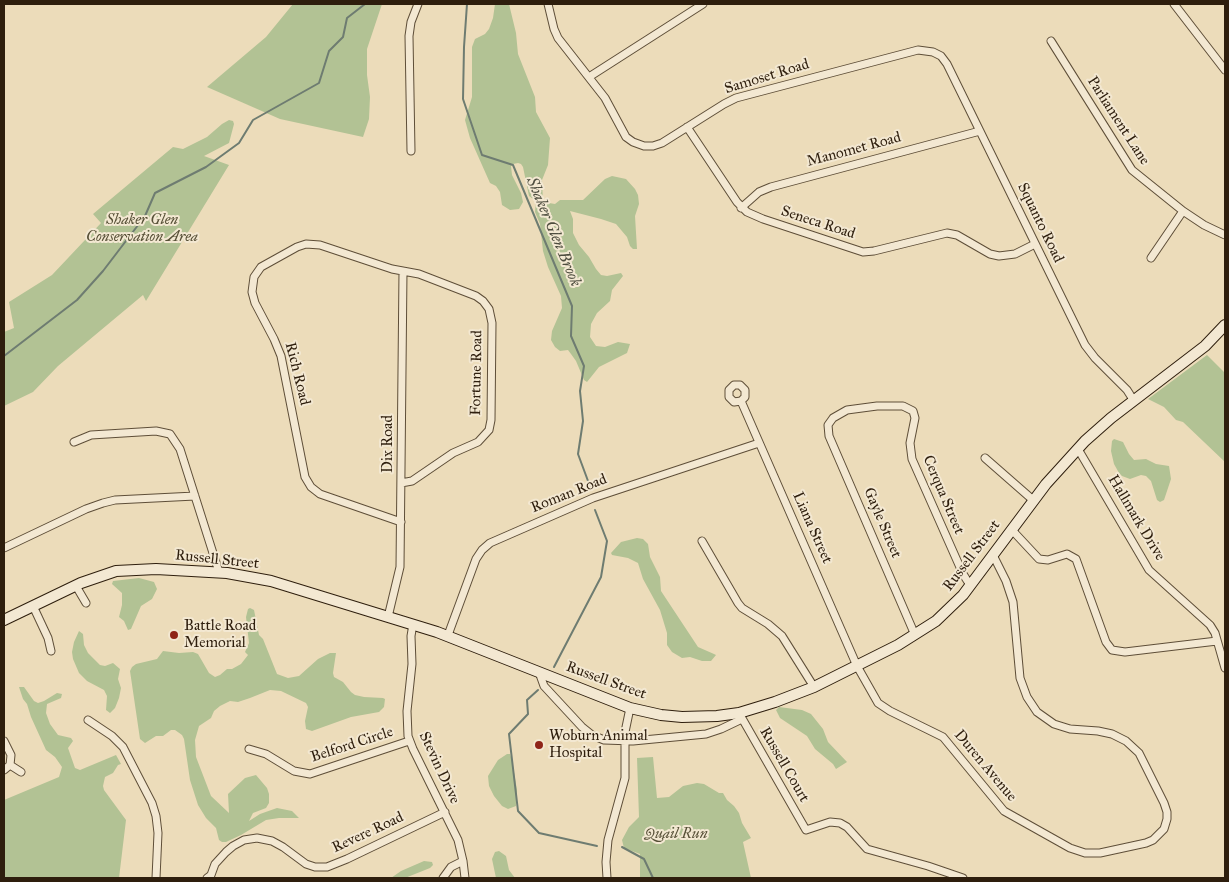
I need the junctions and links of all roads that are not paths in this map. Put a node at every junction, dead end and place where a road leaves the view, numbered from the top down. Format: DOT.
graph roads {
  1 [pos="418,4"];
  2 [pos="548,4"];
  3 [pos="703,4"];
  4 [pos="1174,4"];
  5 [pos="1051,41"];
  6 [pos="933,52"];
  7 [pos="1225,70"];
  8 [pos="589,77"];
  9 [pos="687,127"];
  10 [pos="980,131"];
  11 [pos="411,151"];
  12 [pos="741,208"];
  13 [pos="1183,212"];
  14 [pos="1225,235"];
  15 [pos="1035,244"];
  16 [pos="1151,258"];
  17 [pos="403,271"];
  18 [pos="1225,325"];
  19 [pos="1134,401"];
  20 [pos="741,402"];
  21 [pos="830,422"];
  22 [pos="74,442"];
  23 [pos="758,443"];
  24 [pos="1078,449"];
  25 [pos="985,458"];
  26 [pos="401,483"];
  27 [pos="195,496"];
  28 [pos="1033,500"];
  29 [pos="401,522"];
  30 [pos="1012,529"];
  31 [pos="702,541"];
  32 [pos="4,548"];
  33 [pos="993,555"];
  34 [pos="219,572"];
  35 [pos="76,586"];
  36 [pos="970,586"];
  37 [pos="86,603"];
  38 [pos="34,606"];
  39 [pos="388,616"];
  40 [pos="4,620"];
  41 [pos="413,624"];
  42 [pos="448,635"];
  43 [pos="915,635"];
  44 [pos="1217,641"];
  45 [pos="51,651"];
  46 [pos="857,666"];
  47 [pos="1225,668"];
  48 [pos="539,672"];
  49 [pos="814,687"];
  50 [pos="630,708"];
  51 [pos="740,716"];
  52 [pos="88,720"];
  53 [pos="4,741"];
  54 [pos="409,741"];
  55 [pos="625,741"];
  56 [pos="249,748"];
  57 [pos="7,767"];
  58 [pos="21,772"];
  59 [pos="445,812"];
  60 [pos="463,860"];
  61 [pos="156,878"];
  62 [pos="207,878"];
  63 [pos="444,878"];
  64 [pos="466,878"];
  65 [pos="607,878"];
  66 [pos="963,878"];
  1 -- 11 [label="street"];
  2 -- 8 [label="street, Samoset Road"];
  3 -- 8 [label="street"];
  4 -- 7 [label="street"];
  5 -- 13 [label="street, Parliament Lane"];
  6 -- 9 [label="street, Samoset Road"];
  6 -- 10 [label="street, Squanto Road"];
  8 -- 9 [label="street, Samoset Road"];
  9 -- 12 [label="street, Seneca Road"];
  10 -- 12 [label="street, Manomet Road"];
  10 -- 15 [label="street, Squanto Road"];
  12 -- 15 [label="street, Seneca Road"];
  13 -- 14 [label="street, Parliament Lane"];
  13 -- 16 [label="street"];
  15 -- 19 [label="street, Squanto Road"];
  17 -- 26 [label="street, Dix Road"];
  17 -- 26 [label="street, Fortune Road"];
  17 -- 29 [label="street, Rich Road"];
  18 -- 19 [label="street, Russell Street"];
  19 -- 24 [label="street, Russell Street"];
  20 -- 23 [label="street, Liana Street"];
  21 -- 36 [label="street, Cerqua Street"];
  21 -- 43 [label="street, Gayle Street"];
  22 -- 27 [label="street"];
  23 -- 42 [label="street, Roman Road"];
  23 -- 46 [label="street, Liana Street"];
  24 -- 28 [label="street, Russell Street"];
  24 -- 44 [label="street, Hallmark Drive"];
  25 -- 28 [label="street"];
  26 -- 29 [label="street, Dix Road"];
  27 -- 32 [label="street"];
  27 -- 34 [label="street"];
  28 -- 30 [label="street, Russell Street"];
  29 -- 39 [label="street, Dix Road"];
  30 -- 33 [label="street, Russell Street"];
  30 -- 44 [label="street"];
  31 -- 49 [label="street"];
  33 -- 36 [label="street, Russell Street"];
  33 -- 46 [label="street, Duren Avenue"];
  34 -- 35 [label="street, Russell Street"];
  34 -- 39 [label="street, Russell Street"];
  35 -- 37 [label="street"];
  35 -- 38 [label="street, Russell Street"];
  36 -- 43 [label="street, Russell Street"];
  38 -- 40 [label="street, Russell Street"];
  38 -- 45 [label="street"];
  39 -- 41 [label="street, Russell Street"];
  41 -- 42 [label="street, Russell Street"];
  41 -- 54 [label="street, Stevin Drive"];
  42 -- 48 [label="street, Russell Street"];
  43 -- 46 [label="street, Russell Street"];
  44 -- 47 [label="street, Hallmark Drive"];
  46 -- 49 [label="street, Russell Street"];
  48 -- 50 [label="street, Russell Street"];
  48 -- 55 [label="street"];
  49 -- 51 [label="street, Russell Street"];
  50 -- 51 [label="street, Russell Street"];
  50 -- 55 [label="street"];
  51 -- 55 [label="street"];
  51 -- 66 [label="street, Russell Court"];
  52 -- 61 [label="street"];
  53 -- 57 [label="street"];
  54 -- 56 [label="street, Belford Circle"];
  54 -- 59 [label="street, Stevin Drive"];
  55 -- 65 [label="street"];
  57 -- 58 [label="street"];
  59 -- 60 [label="street, Stevin Drive"];
  59 -- 62 [label="street, Revere Road"];
  60 -- 63 [label="street"];
  60 -- 64 [label="street, Stevin Drive"];
}
